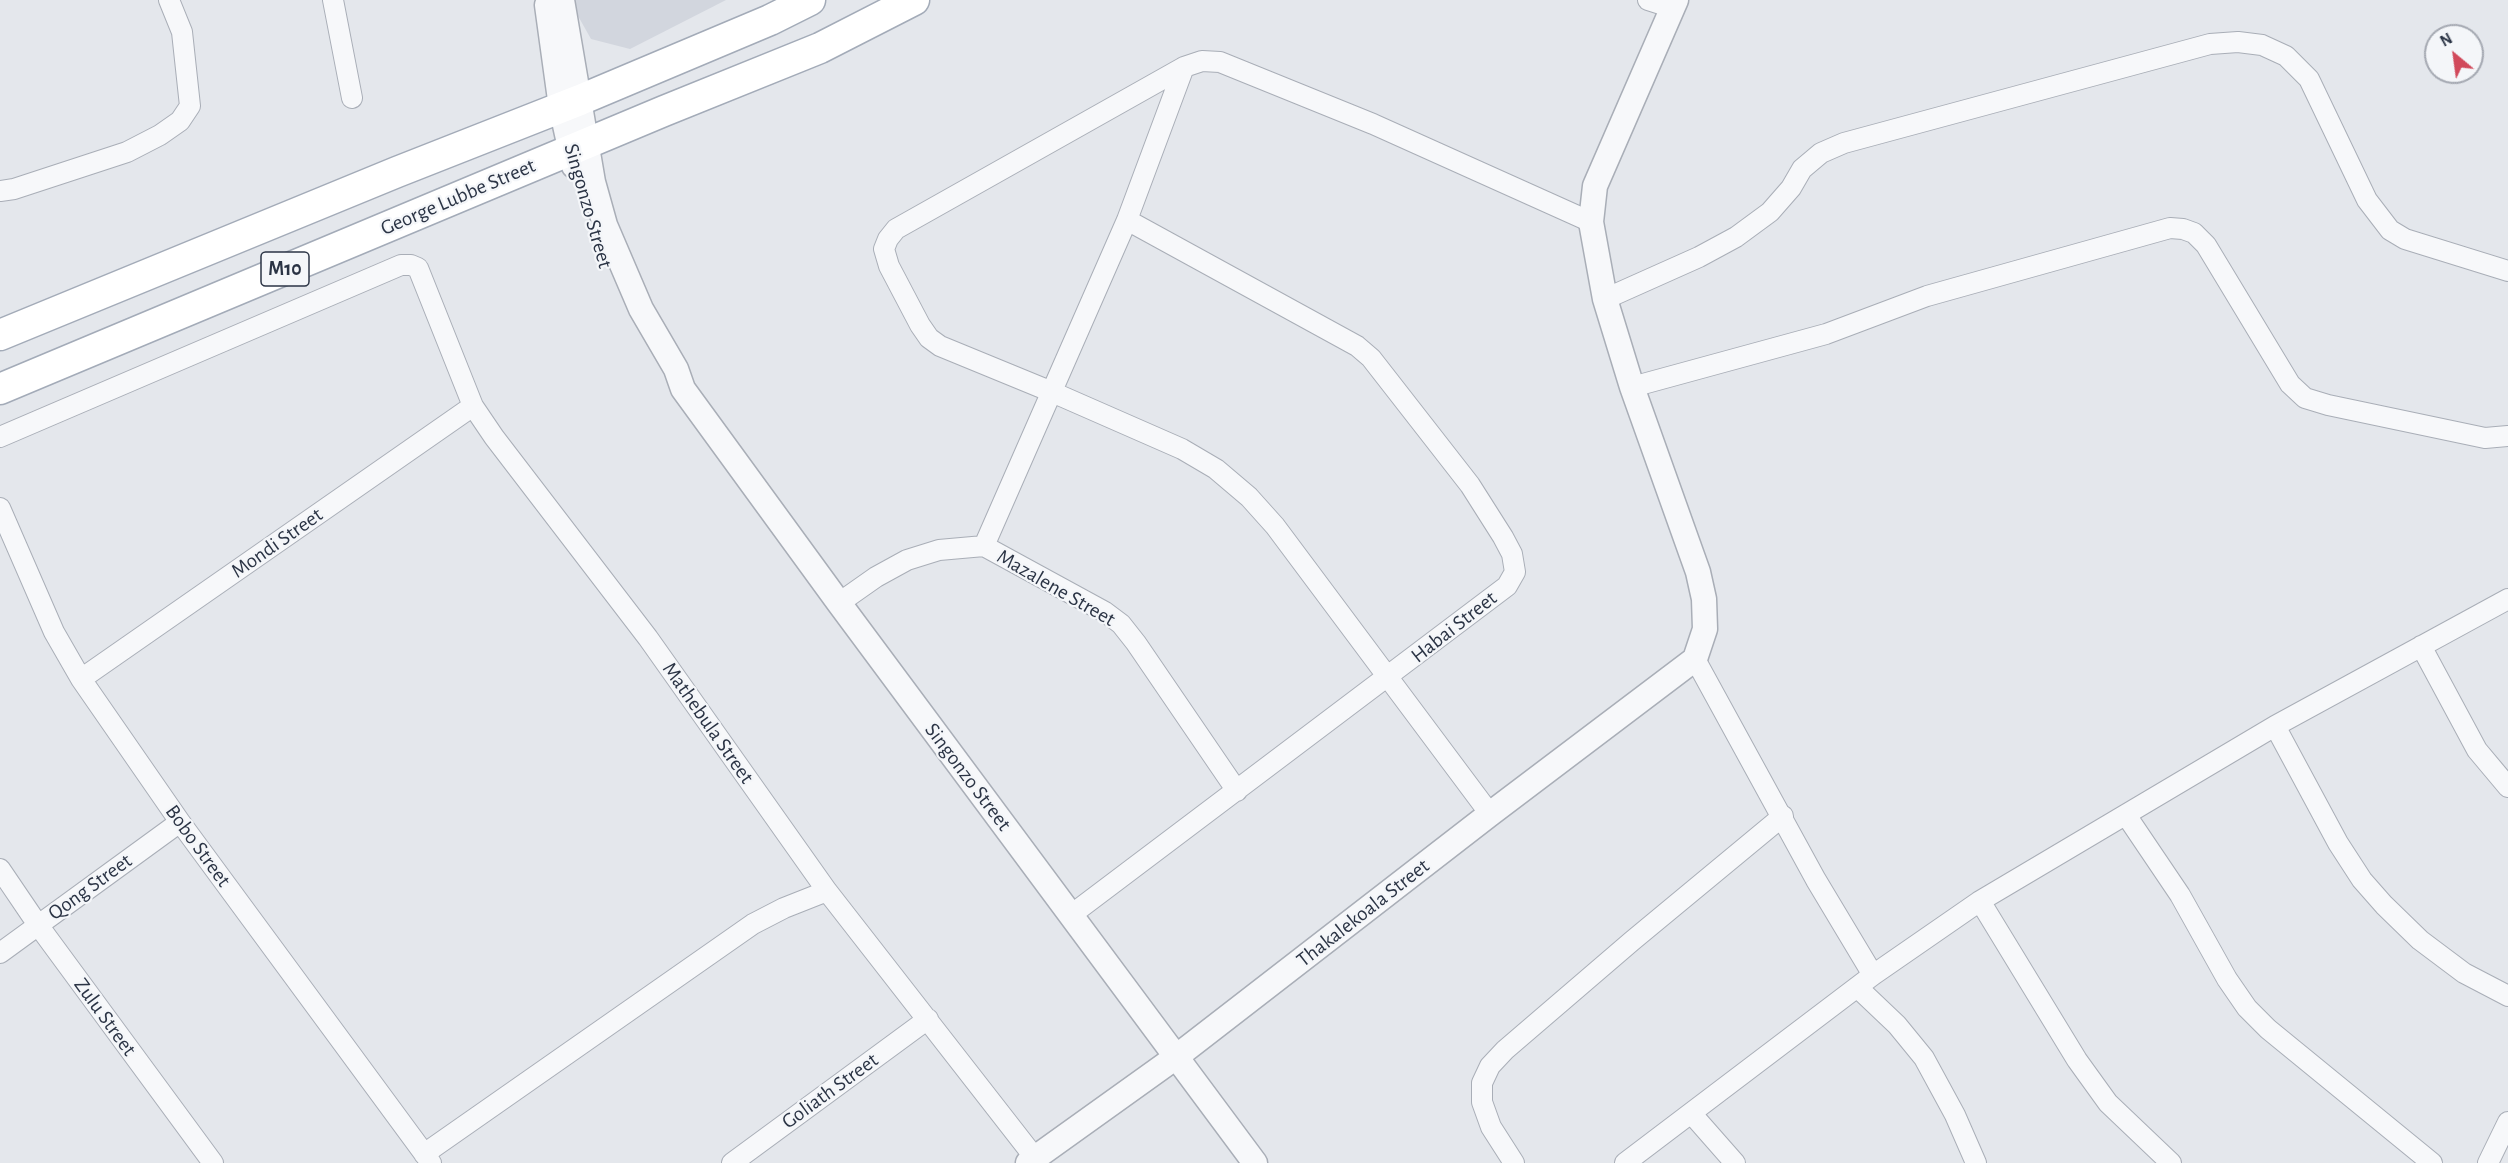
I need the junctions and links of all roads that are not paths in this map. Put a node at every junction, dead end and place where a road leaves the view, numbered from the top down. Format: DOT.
graph roads {
  1 [pos="169,0"];
  2 [pos="333,0"];
  3 [pos="546,0"];
  4 [pos="562,0"];
  5 [pos="810,0"];
  6 [pos="914,0"];
  7 [pos="1648,0"];
  8 [pos="1675,4"];
  9 [pos="1184,67"];
  10 [pos="352,98"];
  11 [pos="570,104"];
  12 [pos="579,147"];
  13 [pos="0,191"];
  14 [pos="1127,220"];
  15 [pos="1591,222"];
  16 [pos="2508,271"];
  17 [pos="1605,299"];
  18 [pos="0,335"];
  19 [pos="1632,387"];
  20 [pos="0,389"];
  21 [pos="1052,392"];
  22 [pos="473,406"];
  23 [pos="2508,436"];
  24 [pos="0,437"];
  25 [pos="0,508"];
  26 [pos="984,546"];
  27 [pos="2508,599"];
  28 [pos="839,603"];
  29 [pos="2421,646"];
  30 [pos="1695,659"];
  31 [pos="1389,676"];
  32 [pos="81,679"];
  33 [pos="2275,726"];
  34 [pos="2508,787"];
  35 [pos="1237,791"];
  36 [pos="1490,814"];
  37 [pos="2126,815"];
  38 [pos="1783,816"];
  39 [pos="180,822"];
  40 [pos="0,869"];
  41 [pos="827,891"];
  42 [pos="1980,901"];
  43 [pos="1071,915"];
  44 [pos="38,925"];
  45 [pos="0,953"];
  46 [pos="1874,975"];
  47 [pos="1857,987"];
  48 [pos="2508,996"];
  49 [pos="928,1019"];
  50 [pos="1176,1057"];
  51 [pos="1691,1113"];
  52 [pos="2508,1122"];
  53 [pos="427,1159"];
  54 [pos="1032,1160"];
  55 [pos="213,1163"];
  56 [pos="732,1163"];
  57 [pos="1255,1163"];
  58 [pos="1514,1163"];
  59 [pos="1625,1163"];
  60 [pos="1735,1163"];
  61 [pos="1976,1163"];
  62 [pos="2171,1163"];
  63 [pos="2432,1163"];
  64 [pos="2488,1163"];
  1 -- 13 [label="street"];
  2 -- 10 [label="street"];
  3 -- 11 [label="street"];
  4 -- 11 [label="street"];
  5 -- 11 [label="main road, George Lubbe Street / M10"];
  6 -- 12 [label="main road, George Lubbe Street / M10"];
  7 -- 8 [label="street"];
  8 -- 15 [label="street"];
  9 -- 14 [label="street"];
  9 -- 15 [label="street"];
  9 -- 21 [label="street"];
  11 -- 12 [label="street, Singonzo Street"];
  11 -- 18 [label="main road, George Lubbe Street / M10"];
  12 -- 20 [label="main road, George Lubbe Street / M10"];
  12 -- 28 [label="street, Singonzo Street"];
  14 -- 21 [label="street"];
  14 -- 31 [label="street, Habai Street"];
  15 -- 17 [label="street"];
  16 -- 17 [label="street"];
  17 -- 19 [label="street"];
  19 -- 23 [label="street"];
  19 -- 30 [label="street"];
  21 -- 26 [label="street"];
  21 -- 31 [label="street"];
  22 -- 24 [label="street, Mathebula Street"];
  22 -- 32 [label="street, Mondi Street"];
  22 -- 41 [label="street, Mathebula Street"];
  25 -- 32 [label="street, Bobo Street"];
  26 -- 28 [label="street, Mazalene Street"];
  26 -- 35 [label="street, Mazalene Street"];
  27 -- 29 [label="street"];
  28 -- 43 [label="street, Singonzo Street"];
  29 -- 33 [label="street"];
  29 -- 34 [label="street"];
  30 -- 36 [label="street, Thakalekoala Street"];
  30 -- 38 [label="street"];
  31 -- 35 [label="street, Habai Street"];
  31 -- 36 [label="street"];
  32 -- 39 [label="street, Bobo Street"];
  33 -- 37 [label="street"];
  33 -- 48 [label="street"];
  35 -- 43 [label="street, Habai Street"];
  36 -- 50 [label="street, Thakalekoala Street"];
  37 -- 42 [label="street"];
  37 -- 63 [label="street"];
  38 -- 46 [label="street"];
  38 -- 58 [label="street"];
  39 -- 44 [label="street, Qong Street"];
  39 -- 53 [label="street, Bobo Street"];
  40 -- 44 [label="street, Zulu Street"];
  41 -- 49 [label="street, Mathebula Street"];
  41 -- 53 [label="street"];
  42 -- 46 [label="street"];
  42 -- 62 [label="street"];
  43 -- 50 [label="street, Singonzo Street"];
  44 -- 45 [label="street, Qong Street"];
  44 -- 55 [label="street, Zulu Street"];
  46 -- 47 [label="street"];
  47 -- 51 [label="street"];
  47 -- 61 [label="street"];
  49 -- 54 [label="street, Mathebula Street"];
  49 -- 56 [label="street, Goliath Street"];
  50 -- 54 [label="street, Thakalekoala Street"];
  50 -- 57 [label="street, Singonzo Street"];
  51 -- 59 [label="street"];
  51 -- 60 [label="street"];
  52 -- 64 [label="street"];
}
